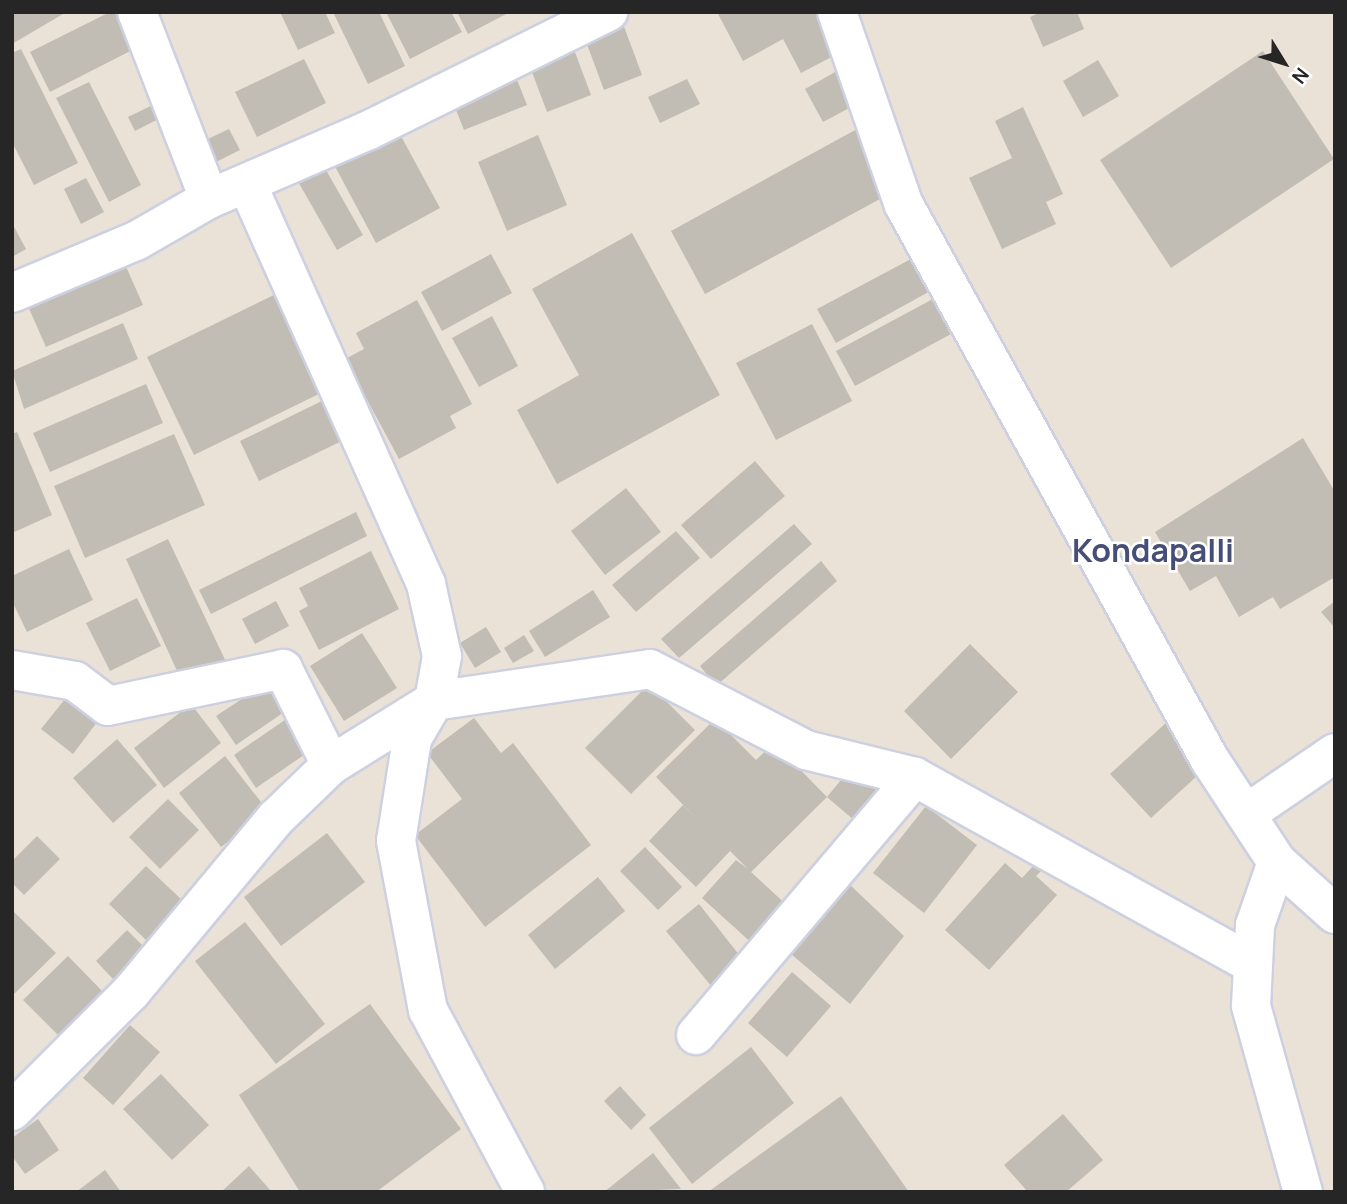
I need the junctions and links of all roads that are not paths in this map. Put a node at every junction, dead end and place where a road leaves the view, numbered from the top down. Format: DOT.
graph roads {
  1 [pos="137,12"];
  2 [pos="608,12"];
  3 [pos="837,12"];
  4 [pos="248,186"];
  5 [pos="209,199"];
  6 [pos="12,293"];
  7 [pos="12,670"];
  8 [pos="434,701"];
  9 [pos="1335,753"];
  10 [pos="331,765"];
  11 [pos="915,777"];
  12 [pos="1246,814"];
  13 [pos="1278,862"];
  14 [pos="1335,914"];
  15 [pos="1253,964"];
  16 [pos="696,1035"];
  17 [pos="12,1111"];
  18 [pos="525,1192"];
  19 [pos="1303,1192"];
  1 -- 5 [label="street"];
  2 -- 4 [label="street"];
  3 -- 12 [label="street"];
  4 -- 5 [label="street"];
  4 -- 8 [label="street"];
  5 -- 6 [label="street"];
  7 -- 10 [label="street"];
  8 -- 10 [label="street"];
  8 -- 11 [label="street"];
  8 -- 18 [label="street"];
  9 -- 12 [label="street"];
  10 -- 17 [label="street"];
  11 -- 15 [label="street"];
  11 -- 16 [label="street"];
  12 -- 13 [label="street"];
  13 -- 14 [label="street"];
  13 -- 15 [label="street"];
  15 -- 19 [label="street"];
}
